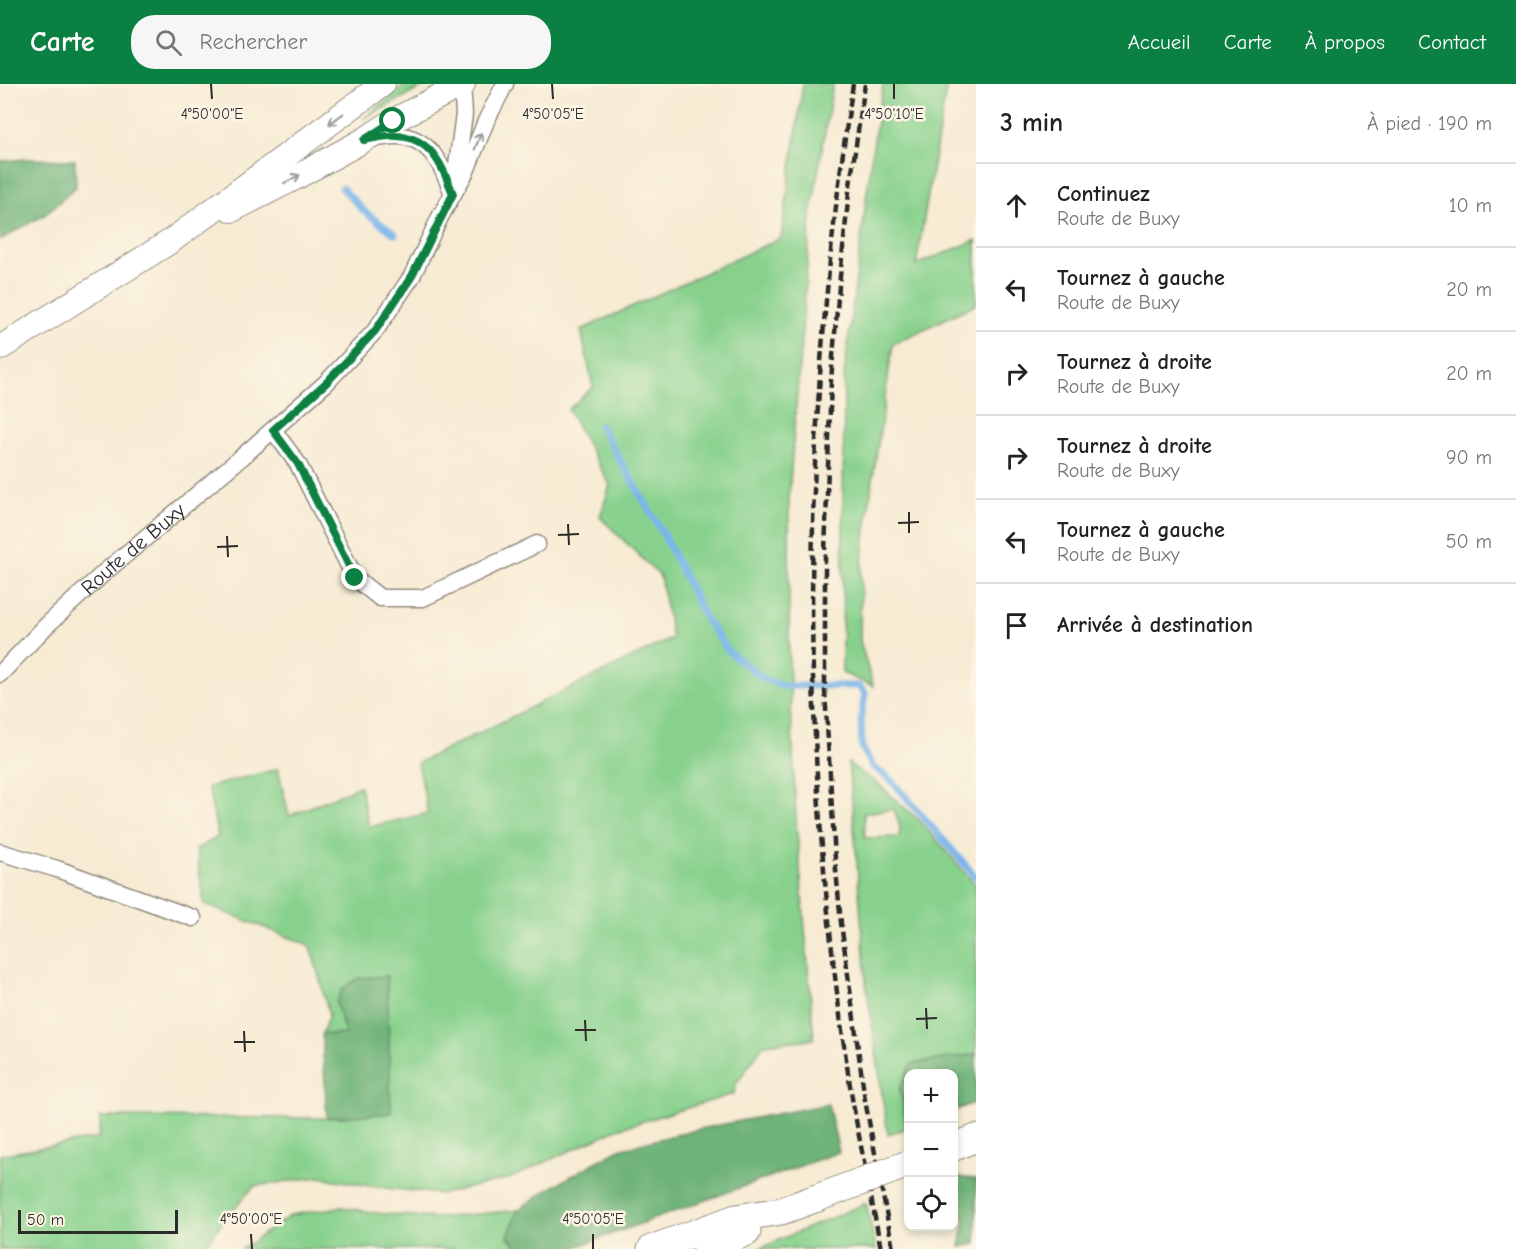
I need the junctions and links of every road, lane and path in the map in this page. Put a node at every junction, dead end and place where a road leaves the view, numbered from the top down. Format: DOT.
graph roads {
  1 [pos="383,84"];
  2 [pos="462,84"];
  3 [pos="505,84"];
  4 [pos="364,140"];
  5 [pos="453,194"];
  6 [pos="171,241"];
  7 [pos="0,348"];
  8 [pos="273,430"];
  9 [pos="537,544"];
  10 [pos="0,674"];
  11 [pos="0,852"];
  12 [pos="193,918"];
  13 [pos="976,1138"];
  14 [pos="958,1145"];
  15 [pos="904,1166"];
  16 [pos="781,1211"];
  17 [pos="651,1249"];
  18 [pos="707,1249"];
  1 -- 6 [label="main road, Route de Buxy, one-way"];
  2 -- 4 [label="main road, Route de Buxy"];
  2 -- 5 [label="street, Route de Buxy"];
  5 -- 3 [label="street, Route de Buxy, one-way"];
  4 -- 5 [label="street, Route de Buxy"];
  6 -- 4 [label="main road, Route de Buxy, one-way"];
  5 -- 8 [label="street, Route de Buxy"];
  6 -- 7 [label="main road, Route de Buxy"];
  8 -- 9 [label="street"];
  8 -- 10 [label="street, Route de Buxy"];
  11 -- 12 [label="street"];
  13 -- 14 [label="main road"];
  15 -- 16 [label="main road, bridge"];
  16 -- 17 [label="main road"];
  16 -- 18 [label="main road"];
}
